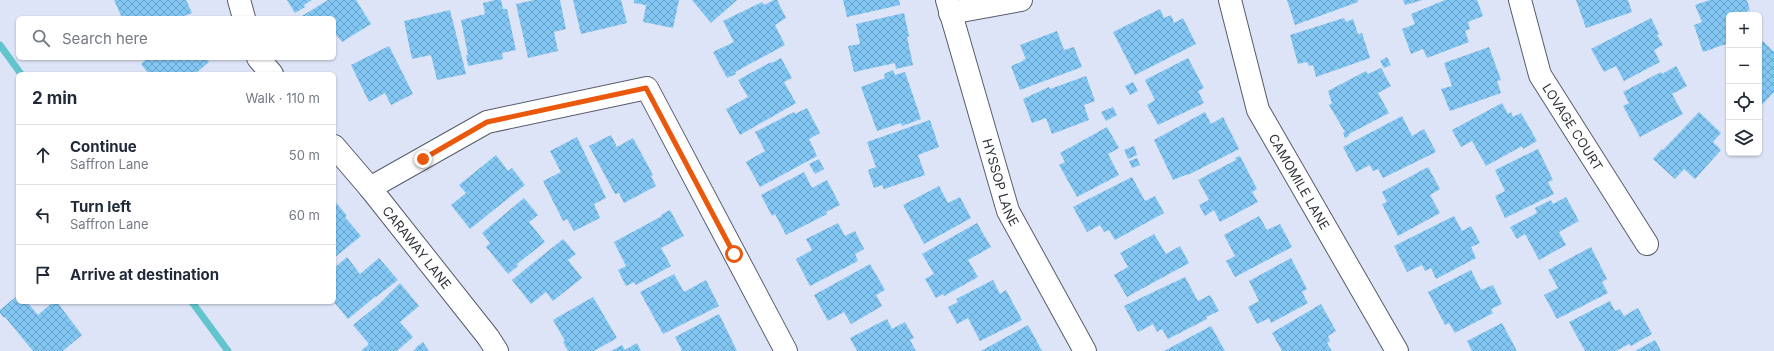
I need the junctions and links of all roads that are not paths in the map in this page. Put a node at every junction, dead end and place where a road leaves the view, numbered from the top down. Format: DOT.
graph roads {
  1 [pos="239,0"];
  2 [pos="1022,0"];
  3 [pos="1230,0"];
  4 [pos="1520,0"];
  5 [pos="949,7"];
  6 [pos="243,16"];
  7 [pos="260,60"];
  8 [pos="270,72"];
  9 [pos="336,148"];
  10 [pos="370,188"];
  11 [pos="1647,244"];
  12 [pos="497,351"];
  13 [pos="786,351"];
  14 [pos="1085,351"];
  15 [pos="1398,351"];
  1 -- 6 [label="street"];
  2 -- 5 [label="street"];
  3 -- 15 [label="street, CAMOMILE LANE"];
  4 -- 11 [label="street, LOVAGE COURT"];
  5 -- 14 [label="street, HYSSOP LANE"];
  7 -- 8 [label="street"];
  9 -- 10 [label="street, CARAWAY LANE"];
  10 -- 12 [label="street, CARAWAY LANE"];
  10 -- 13 [label="street"];
}
